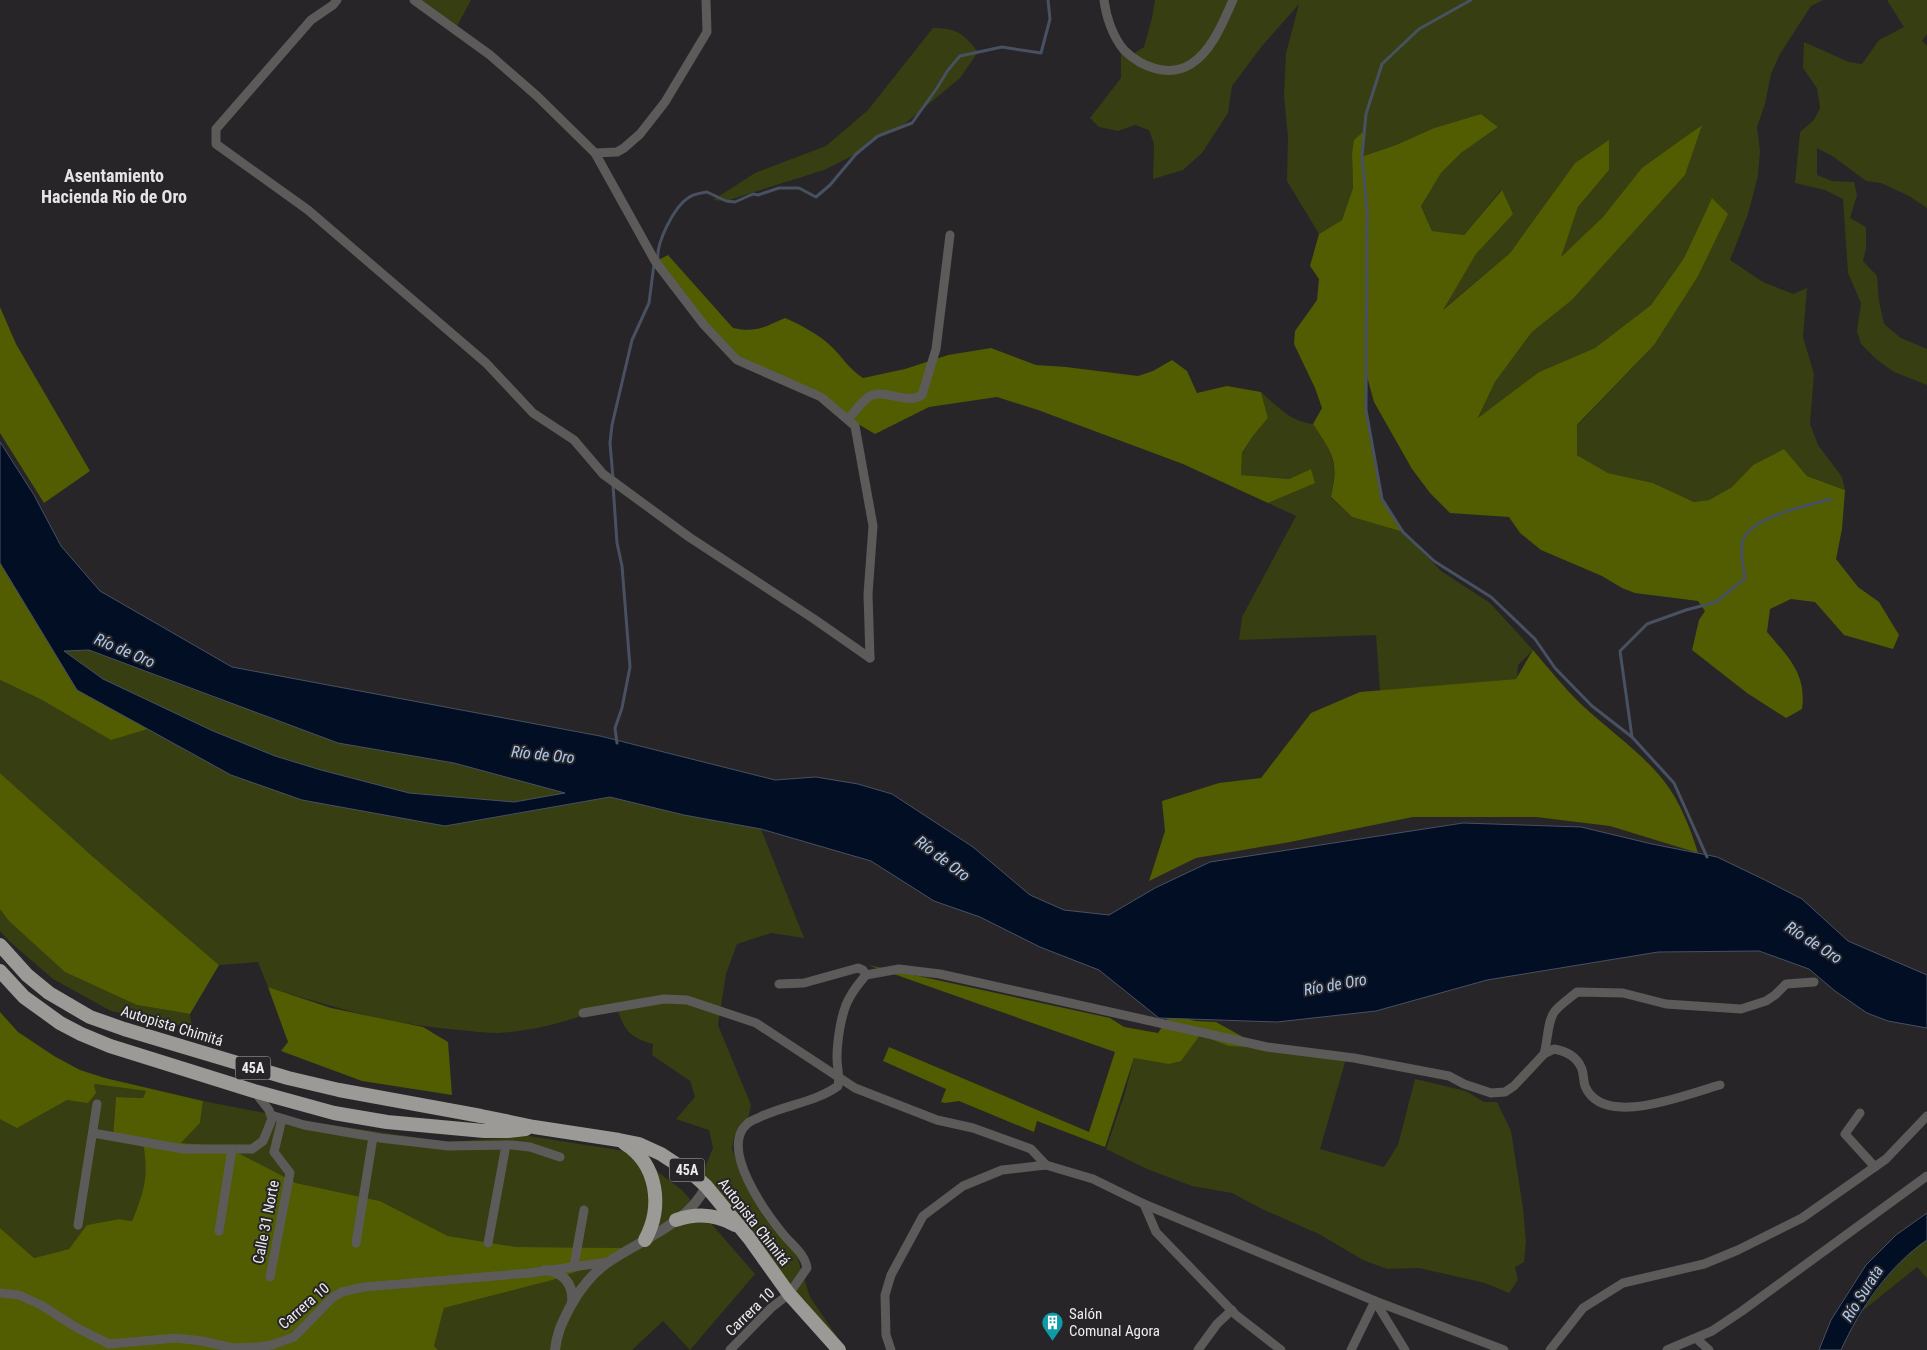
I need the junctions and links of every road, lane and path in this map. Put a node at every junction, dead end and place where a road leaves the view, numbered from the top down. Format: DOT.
graph roads {
  1 [pos="337,0"];
  2 [pos="414,0"];
  3 [pos="706,0"];
  4 [pos="1104,0"];
  5 [pos="1233,0"];
  6 [pos="595,153"];
  7 [pos="950,235"];
  8 [pos="848,419"];
  9 [pos="0,945"];
  10 [pos="0,971"];
  11 [pos="866,975"];
  12 [pos="1814,982"];
  13 [pos="779,984"];
  14 [pos="583,1013"];
  15 [pos="1544,1054"];
  16 [pos="840,1077"];
  17 [pos="1720,1085"];
  18 [pos="254,1091"];
  19 [pos="97,1104"];
  20 [pos="1860,1113"];
  21 [pos="271,1114"];
  22 [pos="1927,1116"];
  23 [pos="282,1119"];
  24 [pos="534,1127"];
  25 [pos="93,1133"];
  26 [pos="373,1137"];
  27 [pos="619,1140"];
  28 [pos="506,1145"];
  29 [pos="232,1149"];
  30 [pos="560,1157"];
  31 [pos="1046,1165"];
  32 [pos="1875,1167"];
  33 [pos="1927,1176"];
  34 [pos="706,1186"];
  35 [pos="1144,1204"];
  36 [pos="584,1210"];
  37 [pos="676,1220"];
  38 [pos="78,1225"];
  39 [pos="219,1231"];
  40 [pos="749,1238"];
  41 [pos="645,1240"];
  42 [pos="356,1243"];
  43 [pos="488,1243"];
  44 [pos="608,1262"];
  45 [pos="574,1266"];
  46 [pos="545,1270"];
  47 [pos="270,1277"];
  48 [pos="0,1293"];
  49 [pos="789,1294"];
  50 [pos="1375,1301"];
  51 [pos="572,1303"];
  52 [pos="1232,1310"];
  53 [pos="1697,1339"];
  54 [pos="109,1347"];
  55 [pos="555,1350"];
  56 [pos="730,1350"];
  57 [pos="839,1350"];
  58 [pos="891,1350"];
  59 [pos="1198,1350"];
  60 [pos="1281,1350"];
  61 [pos="1351,1350"];
  62 [pos="1405,1350"];
  63 [pos="1504,1350"];
  64 [pos="1550,1350"];
  65 [pos="1667,1350"];
  66 [pos="1709,1350"];
  1 -- 8 [label="street"];
  2 -- 6 [label="street"];
  3 -- 6 [label="street"];
  4 -- 5 [label="street"];
  6 -- 8 [label="street"];
  7 -- 8 [label="street"];
  9 -- 24 [label="highway, Autopista Chimitá / 45A"];
  10 -- 18 [label="highway, Autopista Chimitá / 45A"];
  11 -- 13 [label="street"];
  11 -- 15 [label="street"];
  11 -- 16 [label="street"];
  12 -- 15 [label="street"];
  14 -- 16 [label="street"];
  15 -- 17 [label="street"];
  16 -- 31 [label="street"];
  16 -- 49 [label="street, Carrera 10"];
  18 -- 21 [label="street"];
  18 -- 24 [label="highway, Autopista Chimitá / 45A"];
  19 -- 25 [label="street"];
  20 -- 32 [label="street"];
  21 -- 23 [label="street"];
  21 -- 29 [label="street"];
  22 -- 32 [label="street"];
  23 -- 26 [label="street"];
  23 -- 47 [label="street, Calle 31 Norte"];
  24 -- 27 [label="highway, Autopista Chimitá / 45A"];
  25 -- 29 [label="street"];
  25 -- 38 [label="street"];
  26 -- 28 [label="street"];
  26 -- 42 [label="street"];
  27 -- 34 [label="highway, Autopista Chimitá / 45A"];
  27 -- 41 [label="highway"];
  28 -- 30 [label="street"];
  28 -- 43 [label="street"];
  29 -- 39 [label="street"];
  31 -- 35 [label="street"];
  31 -- 58 [label="street"];
  32 -- 64 [label="street"];
  33 -- 53 [label="street"];
  34 -- 37 [label="street"];
  34 -- 40 [label="highway, Autopista Chimitá / 45A"];
  35 -- 50 [label="street"];
  35 -- 52 [label="street"];
  36 -- 45 [label="street"];
  37 -- 40 [label="highway"];
  37 -- 41 [label="street"];
  40 -- 49 [label="highway, Autopista Chimitá / 45A"];
  41 -- 44 [label="street"];
  44 -- 45 [label="street, Carrera 10"];
  44 -- 51 [label="street"];
  45 -- 46 [label="street, Carrera 10"];
  46 -- 51 [label="street"];
  46 -- 54 [label="street, Carrera 10"];
  48 -- 54 [label="street, Carrera 10"];
  49 -- 56 [label="street, Carrera 10"];
  49 -- 57 [label="highway, Autopista Chimitá / 45A"];
  50 -- 61 [label="street"];
  50 -- 62 [label="street"];
  50 -- 63 [label="street"];
  51 -- 55 [label="street"];
  52 -- 59 [label="street"];
  52 -- 60 [label="street"];
  53 -- 65 [label="street"];
  53 -- 66 [label="street"];
}
